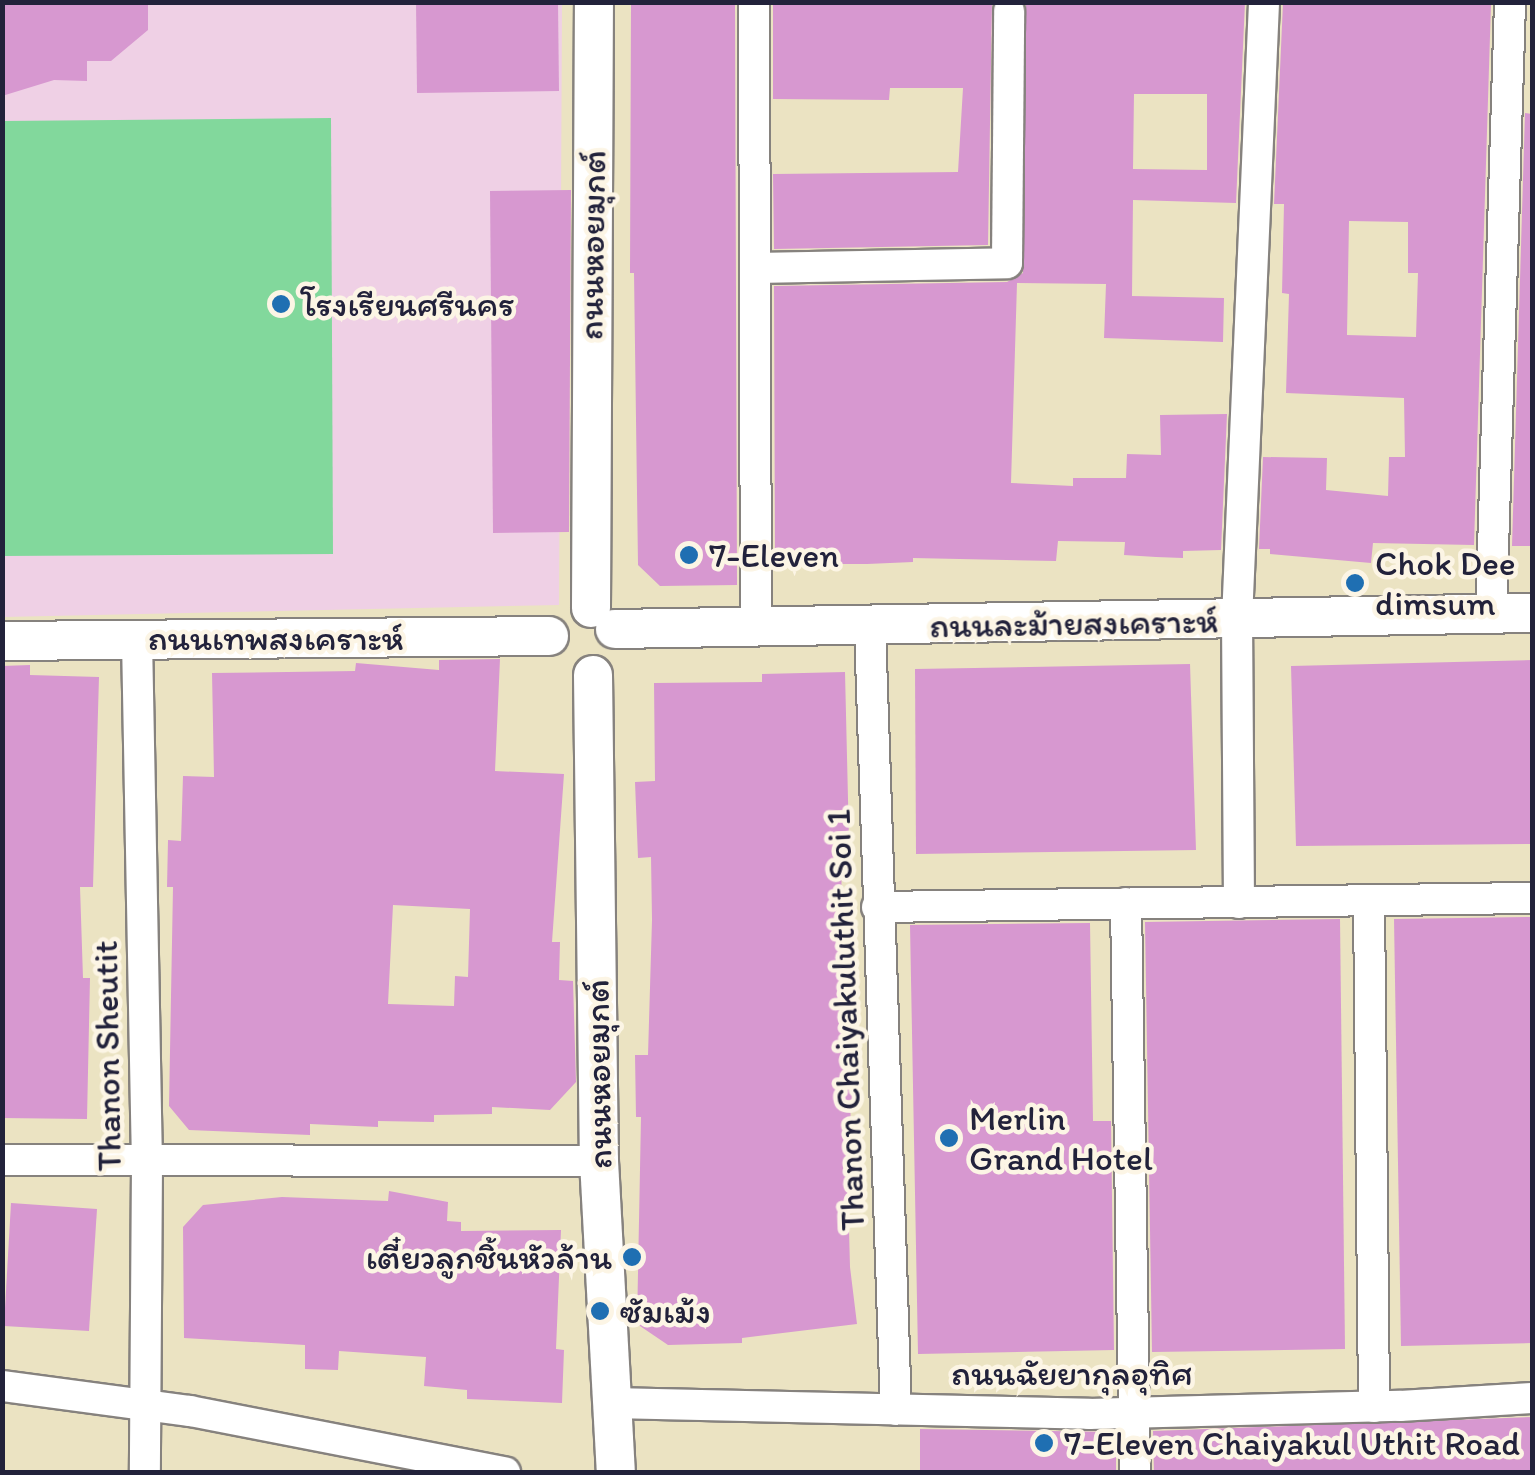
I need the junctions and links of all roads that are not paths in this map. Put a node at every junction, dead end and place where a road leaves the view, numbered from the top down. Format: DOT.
graph roads {
  1 [pos="594,2"];
  2 [pos="754,2"];
  3 [pos="1264,2"];
  4 [pos="1510,2"];
  5 [pos="1009,10"];
  6 [pos="757,268"];
  7 [pos="1532,613"];
  8 [pos="1490,614"];
  9 [pos="603,618"];
  10 [pos="1237,619"];
  11 [pos="756,628"];
  12 [pos="870,628"];
  13 [pos="549,636"];
  14 [pos="138,639"];
  15 [pos="2,641"];
  16 [pos="592,675"];
  17 [pos="1532,898"];
  18 [pos="1369,900"];
  19 [pos="1126,903"];
  20 [pos="1239,903"];
  21 [pos="877,907"];
  22 [pos="2,1160"];
  23 [pos="598,1161"];
  24 [pos="147,1164"];
  25 [pos="2,1386"];
  26 [pos="1532,1398"];
  27 [pos="612,1403"];
  28 [pos="142,1406"];
  29 [pos="1374,1407"];
  30 [pos="896,1410"];
  31 [pos="1133,1413"];
  32 [pos="145,1472"];
  33 [pos="505,1472"];
  34 [pos="616,1472"];
  35 [pos="1135,1472"];
  1 -- 9 [label="street, ถนนหอยมุกต์"];
  2 -- 6 [label="street"];
  3 -- 10 [label="street"];
  4 -- 8 [label="street"];
  5 -- 6 [label="street"];
  6 -- 11 [label="street"];
  7 -- 8 [label="street, ถนนละม้ายสงเคราะห์"];
  8 -- 10 [label="street, ถนนละม้ายสงเคราะห์"];
  9 -- 11 [label="street, ถนนละม้ายสงเคราะห์"];
  9 -- 13 [label="street"];
  9 -- 16 [label="street"];
  10 -- 12 [label="street, ถนนละม้ายสงเคราะห์"];
  10 -- 20 [label="street"];
  11 -- 12 [label="street, ถนนละม้ายสงเคราะห์"];
  12 -- 21 [label="street, Thanon Chaiyakuluthit Soi 1"];
  13 -- 14 [label="street, ถนนเทพสงเคราะห์"];
  13 -- 16 [label="street"];
  14 -- 15 [label="street, ถนนเทพสงเคราะห์"];
  14 -- 24 [label="street, Thanon Sheutit"];
  16 -- 23 [label="street, ถนนหอยมุกต์"];
  17 -- 18 [label="street"];
  18 -- 20 [label="street"];
  18 -- 29 [label="street"];
  19 -- 20 [label="street"];
  19 -- 21 [label="street"];
  19 -- 31 [label="street"];
  21 -- 30 [label="street, Thanon Chaiyakuluthit Soi 1"];
  22 -- 24 [label="street"];
  23 -- 24 [label="street"];
  23 -- 27 [label="street, ถนนหอยมุกต์"];
  24 -- 28 [label="street, Thanon Sheutit"];
  25 -- 28 [label="street"];
  26 -- 29 [label="street, ถนนฉัยยากุลอุทิศ"];
  27 -- 30 [label="street, ถนนฉัยยากุลอุทิศ"];
  27 -- 34 [label="street, ถนนหอยมุกต์"];
  28 -- 32 [label="street, Thanon Sheutit"];
  28 -- 33 [label="street"];
  29 -- 31 [label="street, ถนนฉัยยากุลอุทิศ"];
  30 -- 31 [label="street, ถนนฉัยยากุลอุทิศ"];
  31 -- 35 [label="street"];
}
